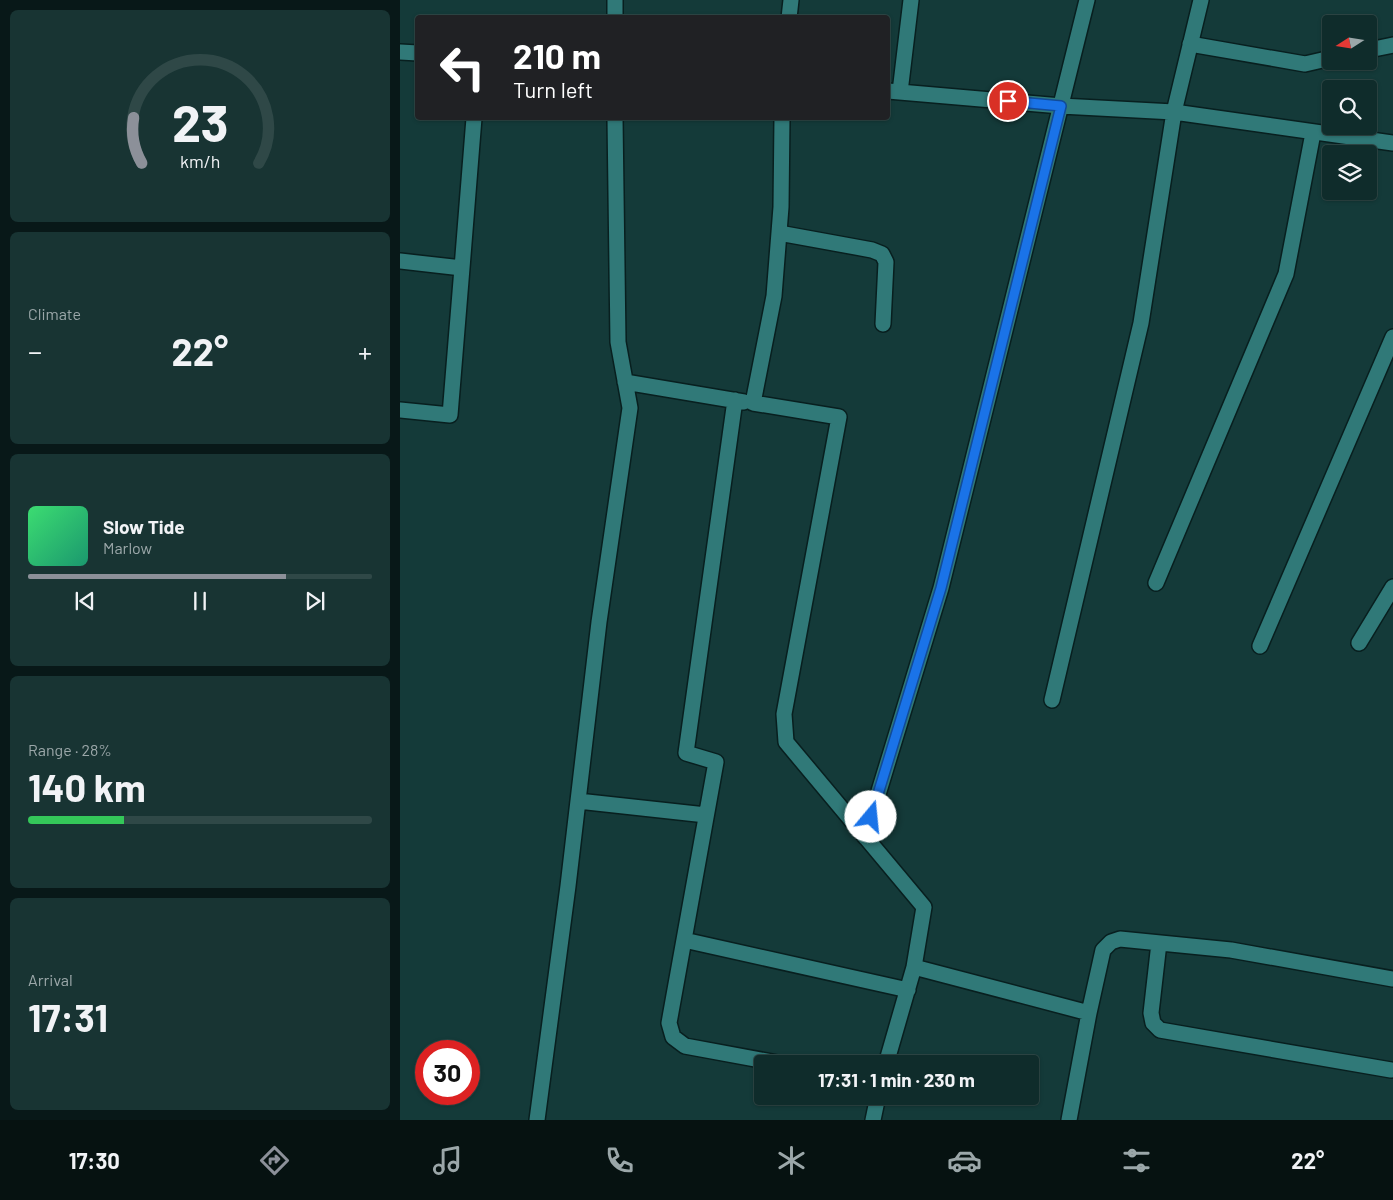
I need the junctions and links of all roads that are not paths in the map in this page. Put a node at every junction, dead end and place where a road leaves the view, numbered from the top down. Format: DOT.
graph roads {
  1 [pos="615,0"];
  2 [pos="791,0"];
  3 [pos="911,0"];
  4 [pos="1088,0"];
  5 [pos="1201,0"];
  6 [pos="615,15"];
  7 [pos="789,15"];
  8 [pos="1190,44"];
  9 [pos="1393,45"];
  10 [pos="1378,48"];
  11 [pos="400,52"];
  12 [pos="415,53"];
  13 [pos="1322,60"];
  14 [pos="894,91"];
  15 [pos="1061,106"];
  16 [pos="1174,112"];
  17 [pos="474,120"];
  18 [pos="615,120"];
  19 [pos="782,120"];
  20 [pos="1313,132"];
  21 [pos="1393,143"];
  22 [pos="779,233"];
  23 [pos="400,261"];
  24 [pos="462,268"];
  25 [pos="883,324"];
  26 [pos="1393,337"];
  27 [pos="625,382"];
  28 [pos="735,400"];
  29 [pos="753,403"];
  30 [pos="400,410"];
  31 [pos="1156,583"];
  32 [pos="1393,587"];
  33 [pos="1359,643"];
  34 [pos="1260,646"];
  35 [pos="1052,700"];
  36 [pos="578,801"];
  37 [pos="706,815"];
  38 [pos="865,836"];
  39 [pos="684,940"];
  40 [pos="1159,943"];
  41 [pos="914,967"];
  42 [pos="1393,979"];
  43 [pos="908,990"];
  44 [pos="1089,1013"];
  45 [pos="889,1055"];
  46 [pos="754,1059"];
  47 [pos="1391,1070"];
  48 [pos="876,1105"];
  49 [pos="537,1120"];
  50 [pos="872,1120"];
  51 [pos="1069,1120"];
  1 -- 6 [label="street"];
  2 -- 7 [label="street"];
  3 -- 14 [label="street"];
  4 -- 15 [label="street"];
  5 -- 8 [label="street"];
  8 -- 13 [label="street"];
  8 -- 16 [label="street"];
  9 -- 10 [label="street"];
  11 -- 12 [label="street"];
  14 -- 15 [label="street"];
  15 -- 16 [label="street"];
  15 -- 38 [label="street"];
  16 -- 20 [label="street"];
  16 -- 35 [label="street"];
  17 -- 24 [label="street"];
  18 -- 27 [label="street"];
  19 -- 22 [label="street"];
  20 -- 21 [label="street"];
  20 -- 31 [label="street"];
  22 -- 25 [label="street"];
  22 -- 29 [label="street"];
  23 -- 24 [label="street"];
  24 -- 30 [label="street"];
  26 -- 34 [label="street"];
  27 -- 28 [label="street"];
  27 -- 36 [label="street"];
  28 -- 29 [label="street"];
  28 -- 37 [label="street"];
  29 -- 38 [label="street"];
  32 -- 33 [label="street"];
  36 -- 37 [label="street"];
  36 -- 49 [label="street"];
  37 -- 39 [label="street"];
  38 -- 41 [label="street"];
  39 -- 43 [label="street"];
  39 -- 46 [label="street"];
  40 -- 42 [label="street"];
  40 -- 44 [label="street"];
  40 -- 47 [label="street"];
  41 -- 43 [label="street"];
  41 -- 44 [label="street"];
  43 -- 45 [label="street"];
  44 -- 51 [label="street"];
  48 -- 50 [label="street"];
}
